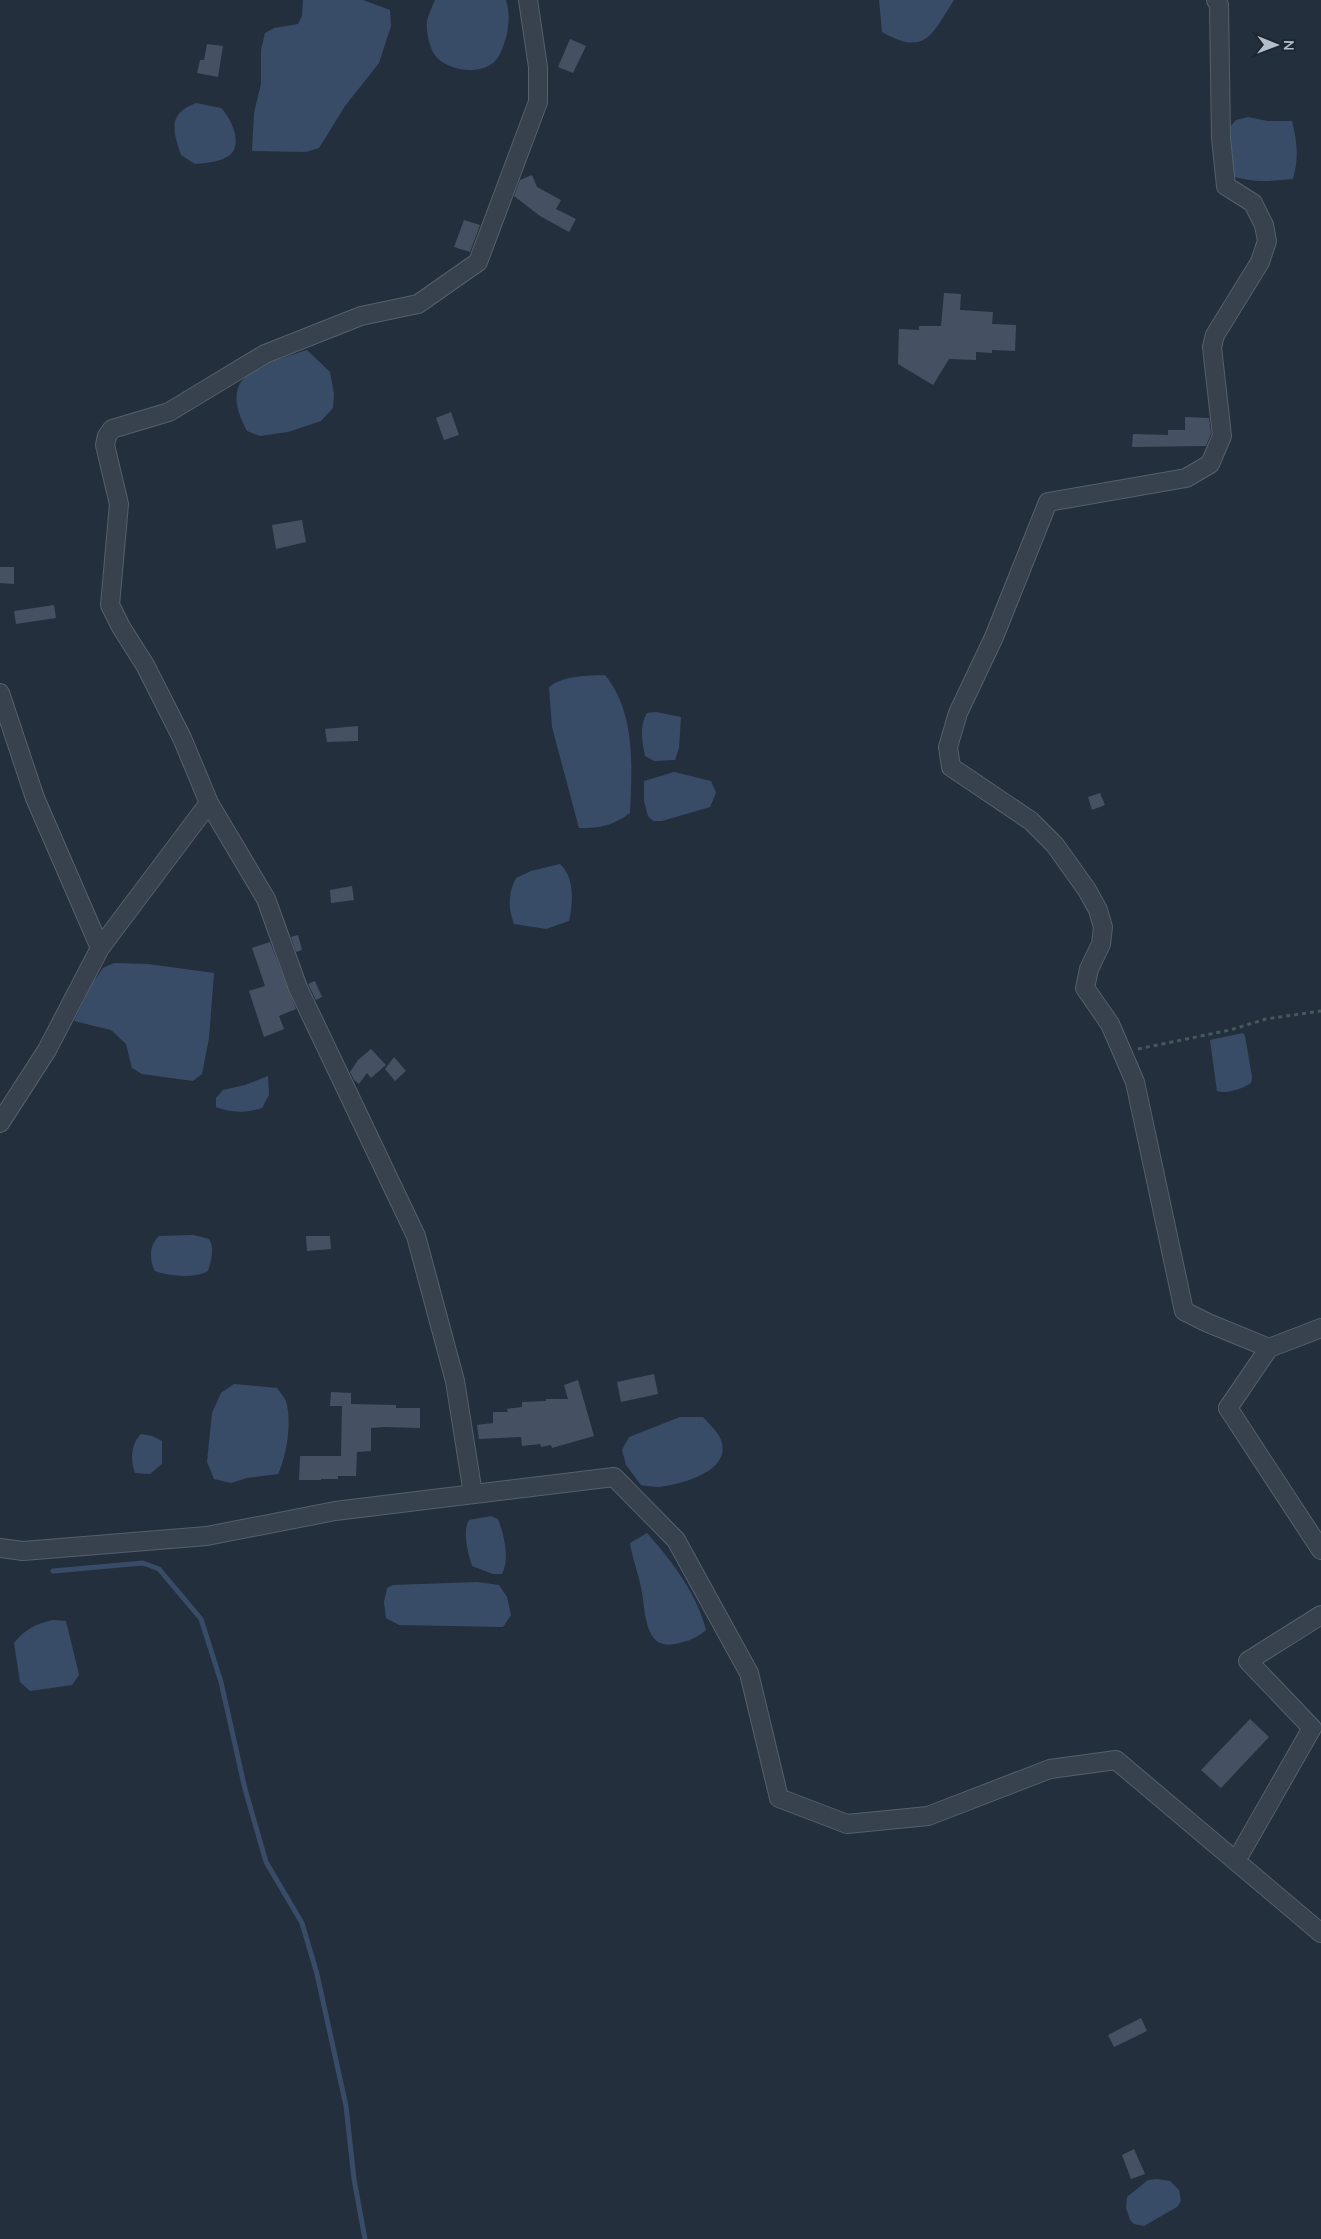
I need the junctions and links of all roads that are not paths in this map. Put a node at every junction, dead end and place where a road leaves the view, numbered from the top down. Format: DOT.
graph roads {
  1 [pos="528,0"];
  2 [pos="1216,0"];
  3 [pos="0,693"];
  4 [pos="209,803"];
  5 [pos="100,948"];
  6 [pos="0,1124"];
  7 [pos="1321,1328"];
  8 [pos="1269,1348"];
  9 [pos="473,1494"];
  10 [pos="0,1548"];
  11 [pos="1321,1550"];
  12 [pos="1321,1615"];
  13 [pos="1236,1861"];
  14 [pos="1321,1933"];
  1 -- 4 [label="street"];
  2 -- 8 [label="street"];
  3 -- 5 [label="street"];
  4 -- 5 [label="street"];
  4 -- 9 [label="street"];
  5 -- 6 [label="street"];
  7 -- 8 [label="street"];
  8 -- 11 [label="street"];
  9 -- 10 [label="street"];
  9 -- 13 [label="street"];
  12 -- 13 [label="street"];
  13 -- 14 [label="street"];
}
